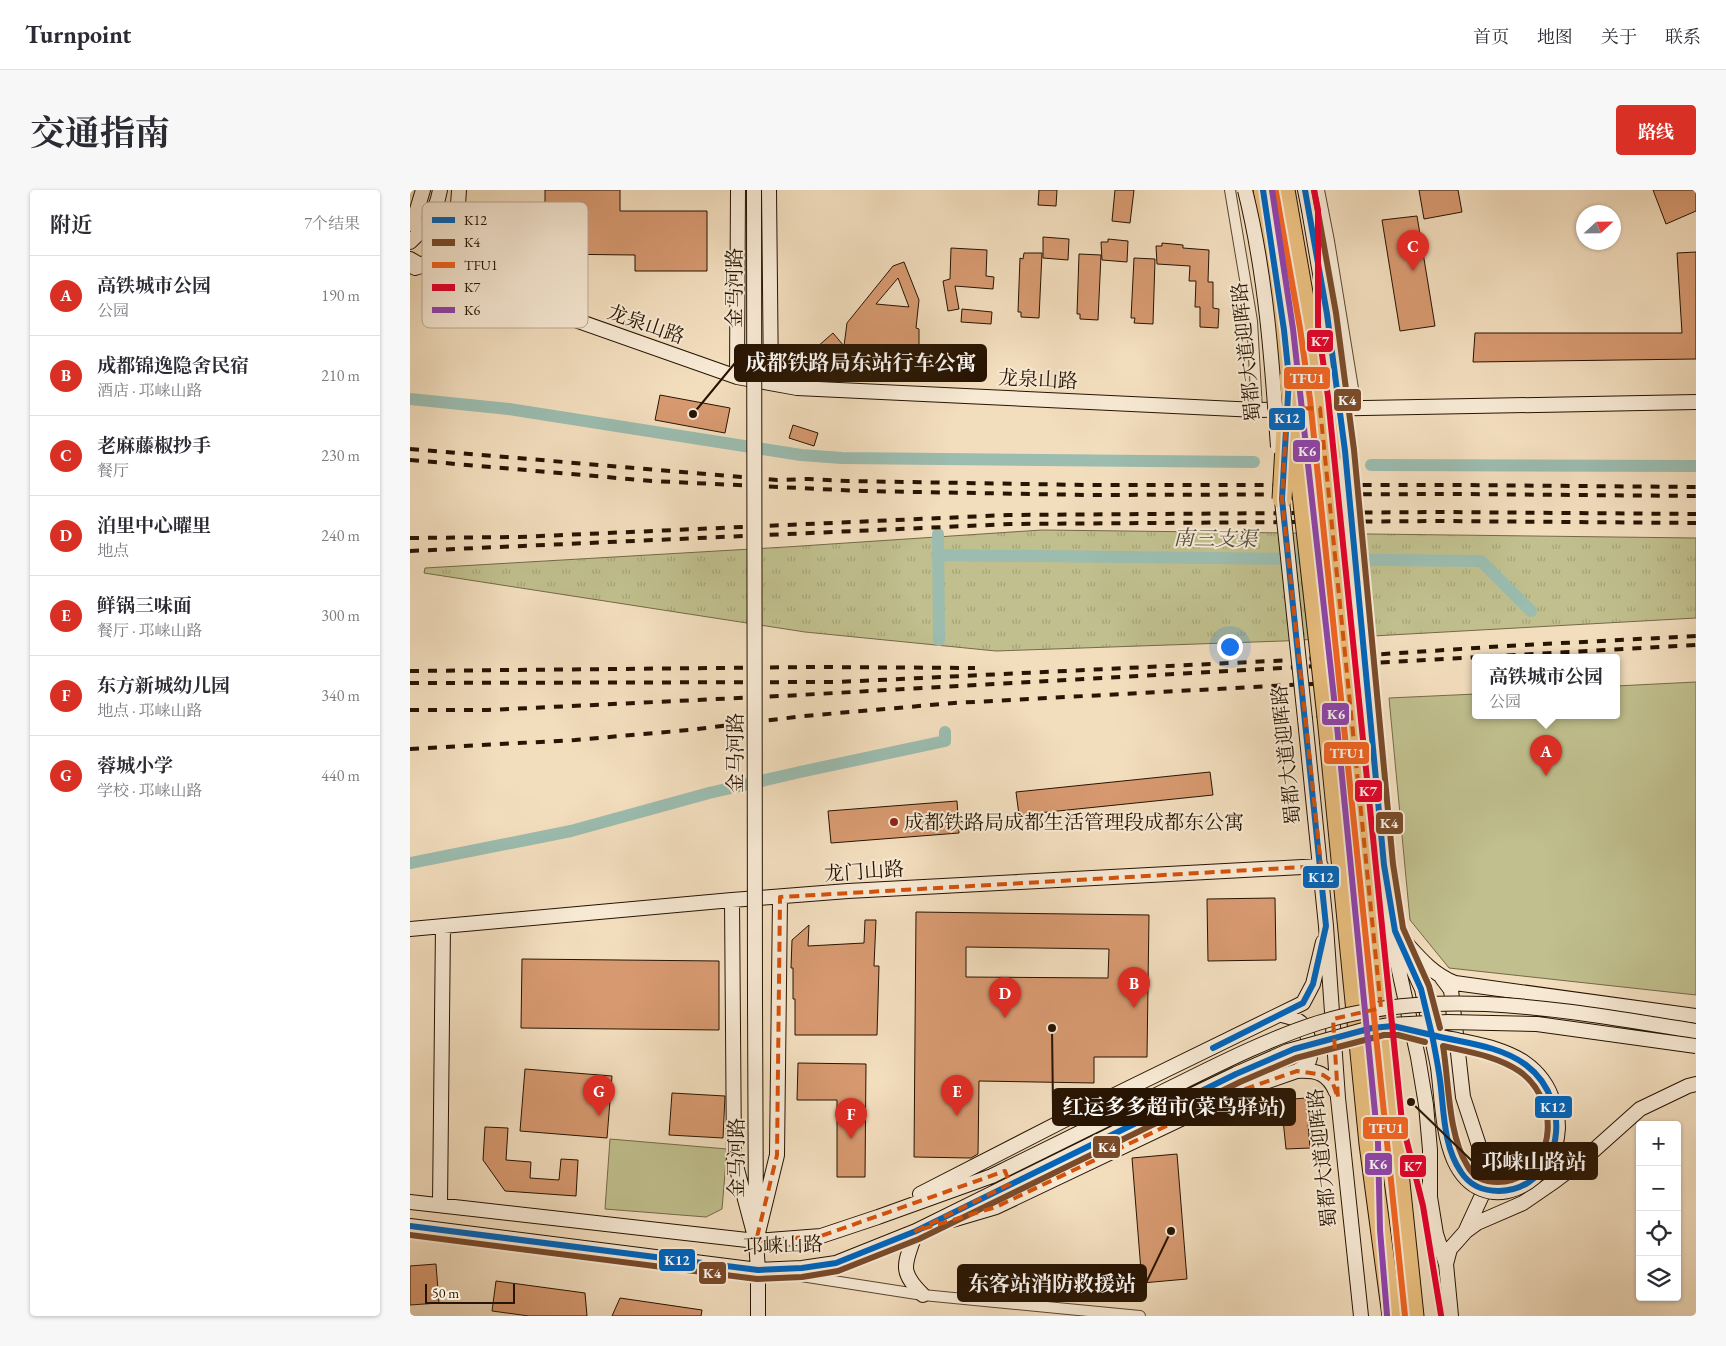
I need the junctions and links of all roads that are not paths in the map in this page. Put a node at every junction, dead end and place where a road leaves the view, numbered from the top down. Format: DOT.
graph roads {
  1 [pos="423,190"];
  2 [pos="440,190"];
  3 [pos="738,190"];
  4 [pos="754,190"];
  5 [pos="769,190"];
  6 [pos="1230,190"];
  7 [pos="1245,190"];
  8 [pos="1262,190"];
  9 [pos="1285,190"];
  10 [pos="1305,190"];
  11 [pos="1319,190"];
  12 [pos="436,202"];
  13 [pos="1309,210"];
  14 [pos="1253,221"];
  15 [pos="410,224"];
  16 [pos="422,232"];
  17 [pos="410,242"];
  18 [pos="588,325"];
  19 [pos="1309,327"];
  20 [pos="1284,330"];
  21 [pos="737,377"];
  22 [pos="1289,378"];
  23 [pos="771,383"];
  24 [pos="1696,402"];
  25 [pos="1356,407"];
  26 [pos="1257,410"];
  27 [pos="1345,451"];
  28 [pos="1282,499"];
  29 [pos="1384,864"];
  30 [pos="1321,866"];
  31 [pos="780,897"];
  32 [pos="732,900"];
  33 [pos="443,926"];
  34 [pos="1326,926"];
  35 [pos="410,929"];
  36 [pos="1395,931"];
  37 [pos="1442,978"];
  38 [pos="1282,1014"];
  39 [pos="1696,1016"];
  40 [pos="1390,1025"];
  41 [pos="1696,1031"];
  42 [pos="1696,1046"];
  43 [pos="1297,1071"];
  44 [pos="1696,1084"];
  45 [pos="1338,1098"];
  46 [pos="410,1202"];
  47 [pos="440,1204"];
  48 [pos="878,1217"];
  49 [pos="410,1226"];
  50 [pos="916,1231"];
  51 [pos="1466,1231"];
  52 [pos="756,1241"];
  53 [pos="1446,1264"];
  54 [pos="758,1270"];
  55 [pos="923,1295"];
  56 [pos="758,1316"];
  57 [pos="1140,1316"];
  58 [pos="1361,1316"];
  59 [pos="1392,1316"];
  60 [pos="1414,1316"];
  61 [pos="1451,1316"];
  1 -- 15 [label="street"];
  2 -- 12 [label="street"];
  3 -- 21 [label="street"];
  4 -- 52 [label="street, 金马河路, bridge"];
  5 -- 23 [label="street"];
  6 -- 26 [label="street"];
  7 -- 14 [label="street, 蜀都大道迎晖路, bridge"];
  8 -- 20 [label="highway"];
  9 -- 19 [label="highway"];
  10 -- 13 [label="street"];
  11 -- 25 [label="street"];
  13 -- 19 [label="highway, bridge"];
  13 -- 27 [label="street, bridge"];
  14 -- 20 [label="highway, bridge"];
  14 -- 28 [label="street, 蜀都大道迎晖路, bridge"];
  16 -- 17 [label="street"];
  18 -- 21 [label="street, 龙泉山路"];
  19 -- 27 [label="highway, bridge"];
  19 -- 60 [label="highway, bridge"];
  20 -- 22 [label="highway, 蜀都大道迎晖路"];
  21 -- 23 [label="street, 龙泉山路"];
  22 -- 28 [label="highway, bridge"];
  22 -- 59 [label="highway, 蜀都大道迎晖路, bridge"];
  23 -- 26 [label="street, 龙泉山路"];
  24 -- 25 [label="street, 龙泉山路"];
  25 -- 26 [label="street, 龙泉山路"];
  27 -- 29 [label="street, bridge"];
  28 -- 30 [label="street, 蜀都大道迎晖路, bridge"];
  29 -- 36 [label="street"];
  29 -- 53 [label="street"];
  30 -- 31 [label="street, 龙门山路"];
  30 -- 34 [label="street, 蜀都大道迎晖路"];
  31 -- 32 [label="street, 龙门山路"];
  31 -- 52 [label="street"];
  32 -- 33 [label="street, 龙门山路"];
  32 -- 52 [label="street"];
  33 -- 35 [label="street, 龙门山路"];
  33 -- 47 [label="street"];
  34 -- 38 [label="street"];
  34 -- 45 [label="street, 蜀都大道迎晖路"];
  36 -- 37 [label="street"];
  36 -- 40 [label="street, bridge"];
  37 -- 39 [label="street"];
  37 -- 51 [label="street"];
  38 -- 43 [label="street"];
  38 -- 48 [label="street"];
  40 -- 42 [label="street, 邛崃山路, bridge"];
  40 -- 50 [label="street, 邛崃山路, bridge"];
  41 -- 48 [label="street, 邛崃山路, bridge"];
  43 -- 45 [label="street"];
  43 -- 50 [label="street"];
  44 -- 51 [label="street"];
  45 -- 58 [label="street, 蜀都大道迎晖路"];
  46 -- 47 [label="street, 邛崃山路"];
  47 -- 52 [label="street, 邛崃山路"];
  48 -- 52 [label="street, 邛崃山路"];
  49 -- 54 [label="street, 邛崃山路"];
  50 -- 54 [label="street, 邛崃山路"];
  50 -- 55 [label="street"];
  51 -- 53 [label="street"];
  52 -- 54 [label="street, 金马河路"];
  53 -- 61 [label="street"];
  54 -- 55 [label="street"];
  54 -- 56 [label="street, 金马河路"];
  55 -- 57 [label="street"];
}
